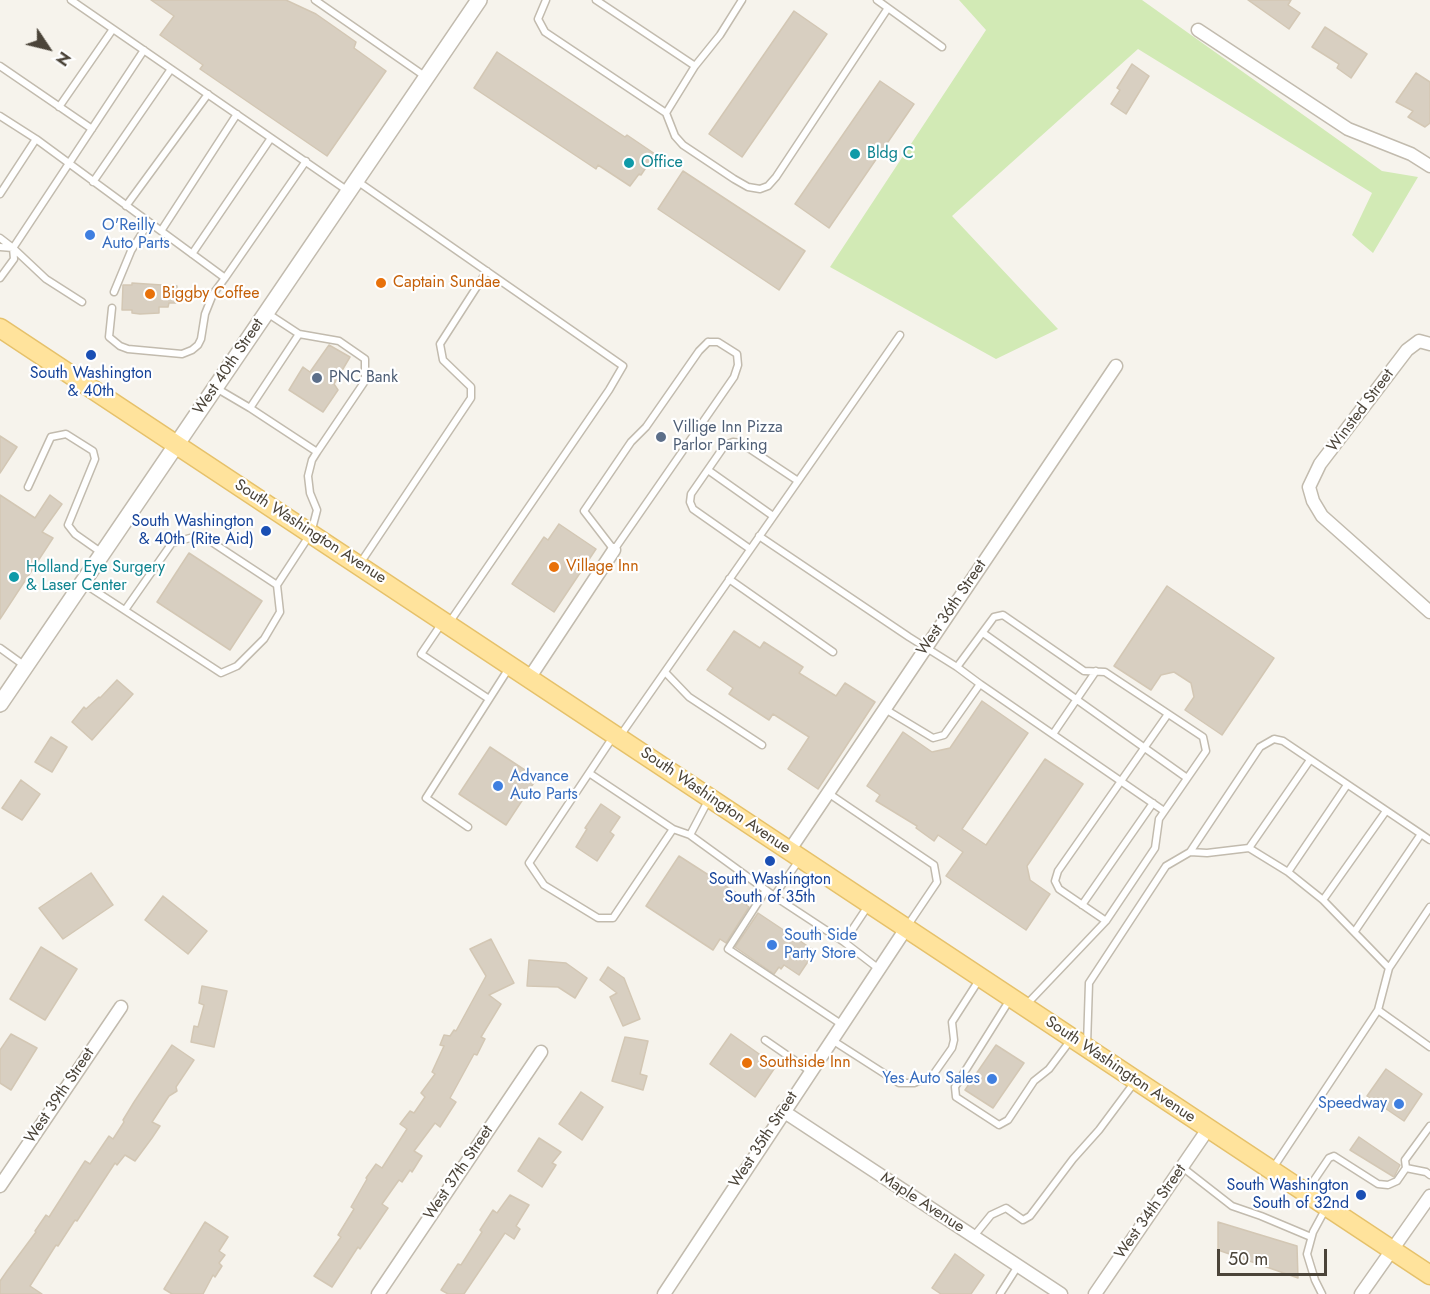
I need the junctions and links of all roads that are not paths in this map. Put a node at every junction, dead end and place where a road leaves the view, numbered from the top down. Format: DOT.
graph roads {
  1 [pos="71,0"];
  2 [pos="315,0"];
  3 [pos="479,0"];
  4 [pos="546,0"];
  5 [pos="596,0"];
  6 [pos="742,0"];
  7 [pos="877,0"];
  8 [pos="888,8"];
  9 [pos="113,29"];
  10 [pos="1198,30"];
  11 [pos="942,47"];
  12 [pos="144,50"];
  13 [pos="0,66"];
  14 [pos="695,66"];
  15 [pos="171,69"];
  16 [pos="427,77"];
  17 [pos="208,94"];
  18 [pos="59,107"];
  19 [pos="666,113"];
  20 [pos="237,114"];
  21 [pos="0,116"];
  22 [pos="92,129"];
  23 [pos="271,138"];
  24 [pos="36,139"];
  25 [pos="306,161"];
  26 [pos="69,164"];
  27 [pos="1430,166"];
  28 [pos="93,182"];
  29 [pos="353,186"];
  30 [pos="0,194"];
  31 [pos="126,206"];
  32 [pos="149,222"];
  33 [pos="161,231"];
  34 [pos="0,238"];
  35 [pos="0,247"];
  36 [pos="13,248"];
  37 [pos="192,254"];
  38 [pos="487,271"];
  39 [pos="0,278"];
  40 [pos="225,278"];
  41 [pos="114,292"];
  42 [pos="82,302"];
  43 [pos="112,308"];
  44 [pos="267,312"];
  45 [pos="0,328"];
  46 [pos="299,334"];
  47 [pos="900,335"];
  48 [pos="1425,342"];
  49 [pos="1116,366"];
  50 [pos="215,388"];
  51 [pos="250,408"];
  52 [pos="177,444"];
  53 [pos="317,452"];
  54 [pos="708,470"];
  55 [pos="798,481"];
  56 [pos="28,487"];
  57 [pos="773,516"];
  58 [pos="311,533"];
  59 [pos="759,537"];
  60 [pos="750,549"];
  61 [pos="614,550"];
  62 [pos="102,554"];
  63 [pos="359,565"];
  64 [pos="729,579"];
  65 [pos="83,582"];
  66 [pos="277,585"];
  67 [pos="125,610"];
  68 [pos="1430,612"];
  69 [pos="446,622"];
  70 [pos="983,633"];
  71 [pos="926,647"];
  72 [pos="0,648"];
  73 [pos="833,652"];
  74 [pos="511,665"];
  75 [pos="26,666"];
  76 [pos="957,667"];
  77 [pos="1096,671"];
  78 [pos="665,672"];
  79 [pos="530,677"];
  80 [pos="980,684"];
  81 [pos="489,699"];
  82 [pos="1077,700"];
  83 [pos="0,704"];
  84 [pos="884,709"];
  85 [pos="1168,714"];
  86 [pos="617,735"];
  87 [pos="1053,735"];
  88 [pos="762,745"];
  89 [pos="1144,748"];
  90 [pos="1310,760"];
  91 [pos="589,773"];
  92 [pos="1187,778"];
  93 [pos="1121,781"];
  94 [pos="1347,785"];
  95 [pos="828,793"];
  96 [pos="710,798"];
  97 [pos="1153,803"];
  98 [pos="1164,811"];
  99 [pos="1386,811"];
  100 [pos="468,826"];
  101 [pos="674,829"];
  102 [pos="1421,834"];
  103 [pos="690,835"];
  104 [pos="1430,840"];
  105 [pos="1250,848"];
  106 [pos="1190,852"];
  107 [pos="795,855"];
  108 [pos="1288,872"];
  109 [pos="766,890"];
  110 [pos="774,896"];
  111 [pos="1323,900"];
  112 [pos="870,903"];
  113 [pos="1082,905"];
  114 [pos="1430,907"];
  115 [pos="1106,921"];
  116 [pos="907,927"];
  117 [pos="1355,931"];
  118 [pos="844,942"];
  119 [pos="1389,968"];
  120 [pos="879,969"];
  121 [pos="981,977"];
  122 [pos="1018,1002"];
  123 [pos="121,1007"];
  124 [pos="1378,1010"];
  125 [pos="841,1024"];
  126 [pos="765,1040"];
  127 [pos="831,1040"];
  128 [pos="1080,1043"];
  129 [pos="1430,1047"];
  130 [pos="541,1052"];
  131 [pos="810,1071"];
  132 [pos="1136,1081"];
  133 [pos="783,1112"];
  134 [pos="1430,1125"];
  135 [pos="1208,1130"];
  136 [pos="1182,1167"];
  137 [pos="1406,1168"];
  138 [pos="1271,1171"];
  139 [pos="1430,1175"];
  140 [pos="0,1186"];
  141 [pos="1305,1193"];
  142 [pos="1430,1196"];
  143 [pos="1326,1207"];
  144 [pos="974,1236"];
  145 [pos="1311,1237"];
  146 [pos="1391,1250"];
  147 [pos="1019,1266"];
  148 [pos="1430,1275"];
  149 [pos="378,1294"];
  150 [pos="664,1294"];
  151 [pos="1000,1294"];
  152 [pos="1061,1294"];
  153 [pos="1095,1294"];
  154 [pos="1322,1294"];
  155 [pos="1361,1294"];
  1 -- 9 [label="lane"];
  2 -- 16 [label="lane"];
  3 -- 16 [label="street, West 40th Street"];
  4 -- 19 [label="lane"];
  5 -- 14 [label="lane"];
  6 -- 14 [label="lane"];
  7 -- 8 [label="lane"];
  8 -- 11 [label="lane"];
  8 -- 19 [label="lane"];
  9 -- 12 [label="lane"];
  9 -- 18 [label="lane"];
  10 -- 27 [label="street"];
  12 -- 15 [label="lane"];
  12 -- 22 [label="lane"];
  13 -- 18 [label="lane"];
  14 -- 19 [label="lane"];
  15 -- 17 [label="lane"];
  15 -- 28 [label="lane"];
  16 -- 29 [label="street, West 40th Street"];
  17 -- 20 [label="lane"];
  17 -- 31 [label="lane"];
  18 -- 22 [label="lane"];
  20 -- 23 [label="lane"];
  20 -- 33 [label="lane"];
  21 -- 24 [label="lane"];
  22 -- 26 [label="lane"];
  23 -- 25 [label="lane"];
  23 -- 37 [label="lane"];
  24 -- 26 [label="lane"];
  24 -- 30 [label="lane"];
  25 -- 29 [label="lane"];
  25 -- 40 [label="lane"];
  26 -- 28 [label="lane"];
  26 -- 36 [label="lane"];
  28 -- 31 [label="lane"];
  29 -- 38 [label="lane"];
  29 -- 44 [label="street, West 40th Street"];
  31 -- 32 [label="lane"];
  32 -- 33 [label="lane"];
  32 -- 41 [label="lane"];
  33 -- 37 [label="lane"];
  34 -- 36 [label="lane"];
  35 -- 36 [label="lane"];
  36 -- 39 [label="lane"];
  36 -- 42 [label="lane"];
  37 -- 40 [label="lane"];
  38 -- 63 [label="lane"];
  38 -- 69 [label="lane"];
  40 -- 43 [label="lane"];
  44 -- 46 [label="lane"];
  44 -- 50 [label="street, West 40th Street"];
  45 -- 52 [label="main road, South Washington Avenue"];
  46 -- 51 [label="lane"];
  46 -- 53 [label="lane"];
  47 -- 55 [label="lane"];
  48 -- 68 [label="street, Winsted Street"];
  49 -- 71 [label="street, West 36th Street"];
  50 -- 51 [label="lane"];
  50 -- 52 [label="street, West 40th Street"];
  51 -- 53 [label="lane"];
  52 -- 58 [label="main road, South Washington Avenue"];
  52 -- 62 [label="street, West 40th Street"];
  53 -- 58 [label="lane"];
  54 -- 55 [label="lane"];
  54 -- 57 [label="lane"];
  54 -- 60 [label="lane"];
  55 -- 57 [label="lane"];
  56 -- 62 [label="lane"];
  57 -- 59 [label="lane"];
  58 -- 63 [label="main road, South Washington Avenue"];
  58 -- 66 [label="lane"];
  59 -- 60 [label="lane"];
  59 -- 71 [label="lane"];
  60 -- 64 [label="lane"];
  61 -- 61 [label="lane"];
  61 -- 79 [label="street"];
  62 -- 65 [label="street, West 40th Street"];
  63 -- 69 [label="main road, South Washington Avenue"];
  64 -- 73 [label="lane"];
  64 -- 78 [label="lane"];
  65 -- 67 [label="lane"];
  65 -- 75 [label="street, West 40th Street"];
  66 -- 67 [label="lane"];
  66 -- 67 [label="lane"];
  69 -- 74 [label="main road, South Washington Avenue"];
  69 -- 81 [label="lane"];
  70 -- 76 [label="lane"];
  70 -- 77 [label="lane"];
  70 -- 82 [label="lane"];
  71 -- 76 [label="lane"];
  71 -- 84 [label="street, West 36th Street"];
  72 -- 75 [label="lane"];
  74 -- 79 [label="main road, South Washington Avenue"];
  74 -- 81 [label="lane"];
  75 -- 83 [label="street, West 40th Street"];
  76 -- 80 [label="lane"];
  77 -- 82 [label="lane"];
  77 -- 85 [label="lane"];
  78 -- 86 [label="lane"];
  78 -- 88 [label="lane"];
  79 -- 86 [label="main road, South Washington Avenue"];
  80 -- 84 [label="lane"];
  80 -- 87 [label="lane"];
  81 -- 100 [label="lane"];
  82 -- 87 [label="lane"];
  82 -- 89 [label="lane"];
  84 -- 95 [label="street, West 36th Street"];
  85 -- 89 [label="lane"];
  85 -- 92 [label="lane"];
  86 -- 91 [label="lane"];
  86 -- 96 [label="main road, South Washington Avenue"];
  87 -- 93 [label="lane"];
  89 -- 92 [label="lane"];
  89 -- 93 [label="lane"];
  90 -- 94 [label="lane"];
  90 -- 105 [label="lane"];
  90 -- 106 [label="lane"];
  91 -- 101 [label="lane"];
  91 -- 101 [label="lane"];
  92 -- 98 [label="lane"];
  93 -- 97 [label="lane"];
  93 -- 113 [label="lane"];
  94 -- 99 [label="lane"];
  94 -- 108 [label="lane"];
  95 -- 107 [label="street, West 36th Street"];
  95 -- 116 [label="lane"];
  96 -- 103 [label="lane"];
  96 -- 107 [label="main road, South Washington Avenue"];
  97 -- 98 [label="lane"];
  97 -- 113 [label="lane"];
  98 -- 115 [label="lane"];
  99 -- 102 [label="lane"];
  99 -- 111 [label="lane"];
  101 -- 103 [label="lane"];
  102 -- 104 [label="lane"];
  102 -- 117 [label="lane"];
  103 -- 109 [label="lane"];
  105 -- 106 [label="lane"];
  105 -- 108 [label="lane"];
  106 -- 128 [label="lane"];
  107 -- 110 [label="lane"];
  107 -- 112 [label="main road, South Washington Avenue"];
  108 -- 111 [label="lane"];
  109 -- 110 [label="lane"];
  109 -- 125 [label="lane"];
  110 -- 118 [label="lane"];
  111 -- 117 [label="lane"];
  112 -- 116 [label="main road, South Washington Avenue"];
  112 -- 118 [label="lane"];
  113 -- 115 [label="lane"];
  114 -- 119 [label="lane"];
  115 -- 122 [label="lane"];
  116 -- 120 [label="street, West 35th Street"];
  116 -- 121 [label="main road, South Washington Avenue"];
  117 -- 119 [label="lane"];
  118 -- 120 [label="lane"];
  119 -- 124 [label="lane"];
  120 -- 125 [label="street, West 35th Street"];
  121 -- 122 [label="main road, South Washington Avenue"];
  121 -- 127 [label="lane"];
  122 -- 128 [label="main road, South Washington Avenue"];
  122 -- 128 [label="lane"];
  123 -- 140 [label="street, West 39th Street"];
  124 -- 129 [label="lane"];
  124 -- 138 [label="lane"];
  125 -- 127 [label="street, West 35th Street"];
  126 -- 131 [label="lane"];
  127 -- 131 [label="street, West 35th Street"];
  128 -- 132 [label="main road, South Washington Avenue"];
  130 -- 149 [label="street, West 37th Street"];
  131 -- 133 [label="street, West 35th Street"];
  132 -- 135 [label="main road, South Washington Avenue"];
  132 -- 144 [label="lane"];
  133 -- 144 [label="street, Maple Avenue"];
  133 -- 150 [label="street, West 35th Street"];
  134 -- 137 [label="lane"];
  135 -- 136 [label="street, West 34th Street"];
  135 -- 138 [label="main road, South Washington Avenue"];
  136 -- 145 [label="lane"];
  136 -- 153 [label="street, West 34th Street"];
  137 -- 139 [label="lane"];
  137 -- 141 [label="lane"];
  138 -- 141 [label="main road, South Washington Avenue"];
  141 -- 143 [label="main road, South Washington Avenue"];
  142 -- 146 [label="street"];
  143 -- 145 [label="lane"];
  143 -- 146 [label="main road, South Washington Avenue"];
  144 -- 147 [label="street, Maple Avenue"];
  145 -- 154 [label="lane"];
  146 -- 148 [label="main road, South Washington Avenue"];
  146 -- 155 [label="street"];
  147 -- 151 [label="lane"];
  147 -- 152 [label="street, Maple Avenue"];
}
